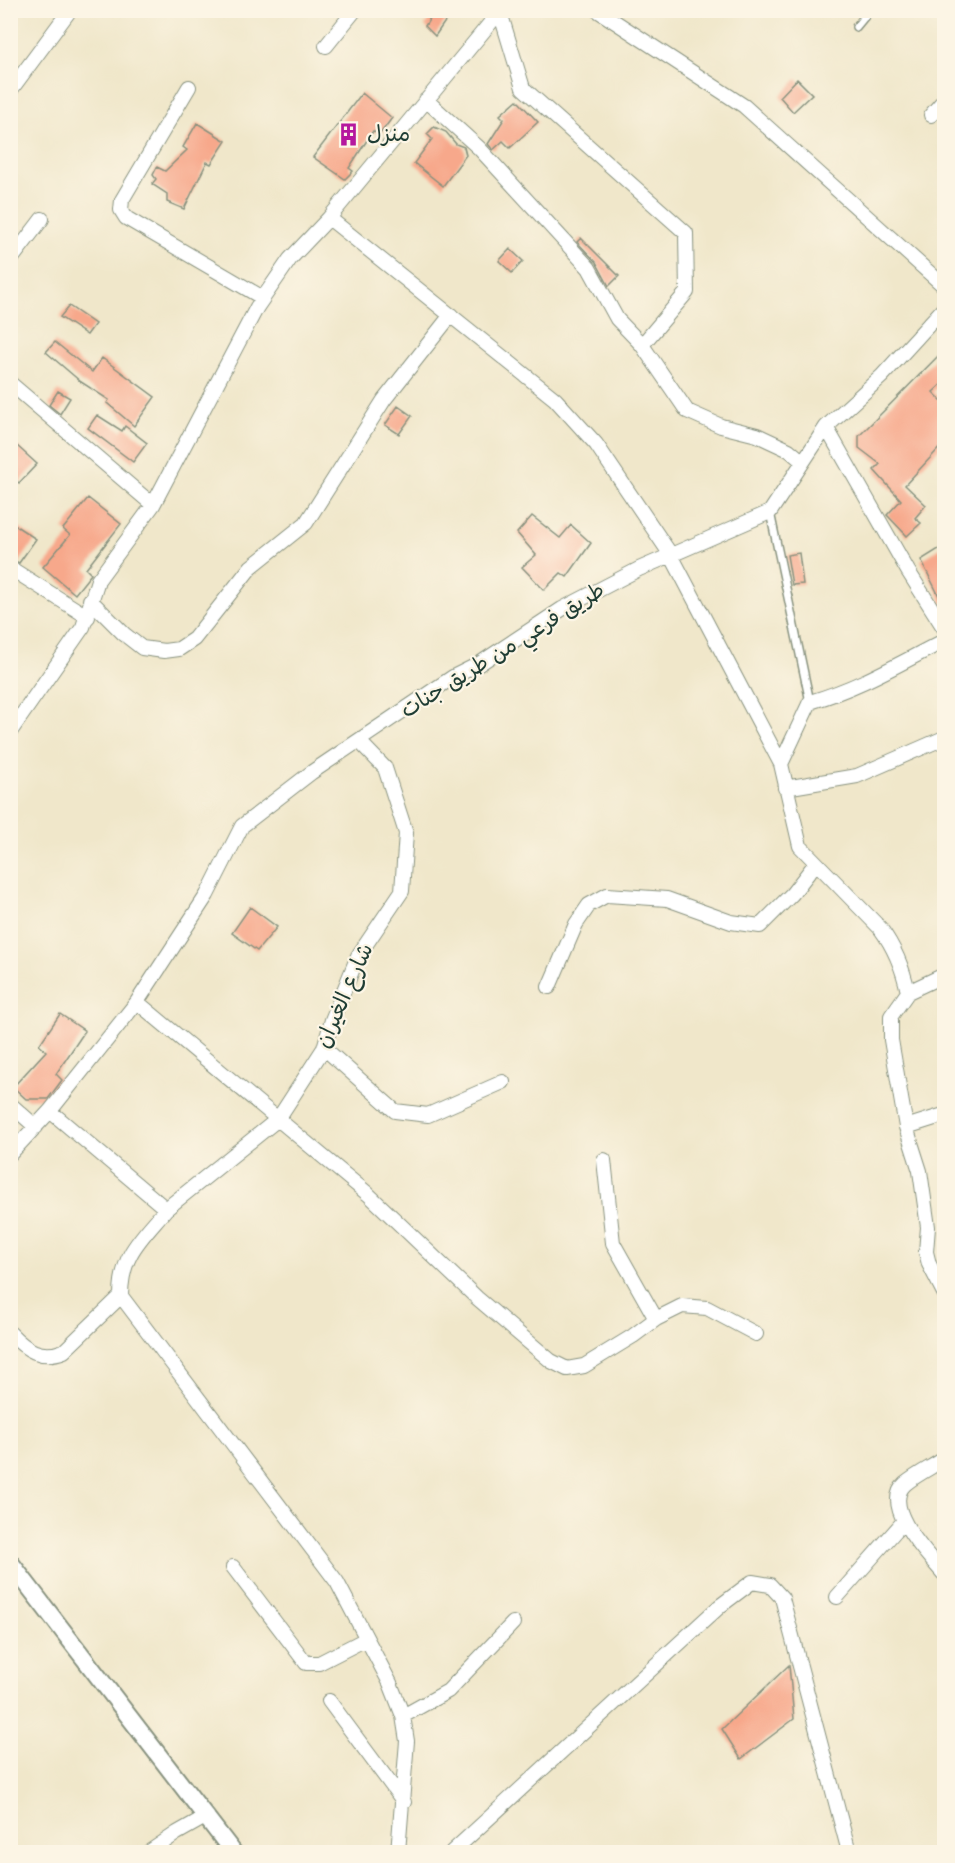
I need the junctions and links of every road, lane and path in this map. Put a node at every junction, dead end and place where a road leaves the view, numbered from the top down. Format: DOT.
graph roads {
  1 [pos="70,10"];
  2 [pos="355,10"];
  3 [pos="597,10"];
  4 [pos="870,10"];
  5 [pos="501,11"];
  6 [pos="856,27"];
  7 [pos="326,46"];
  8 [pos="189,87"];
  9 [pos="10,91"];
  10 [pos="426,100"];
  11 [pos="945,100"];
  12 [pos="931,115"];
  13 [pos="329,218"];
  14 [pos="42,219"];
  15 [pos="10,261"];
  16 [pos="945,286"];
  17 [pos="263,298"];
  18 [pos="945,308"];
  19 [pos="451,315"];
  20 [pos="642,345"];
  21 [pos="10,382"];
  22 [pos="826,427"];
  23 [pos="802,461"];
  24 [pos="153,505"];
  25 [pos="770,512"];
  26 [pos="671,555"];
  27 [pos="10,568"];
  28 [pos="90,600"];
  29 [pos="88,617"];
  30 [pos="945,628"];
  31 [pos="945,641"];
  32 [pos="810,702"];
  33 [pos="10,732"];
  34 [pos="945,738"];
  35 [pos="359,741"];
  36 [pos="781,764"];
  37 [pos="785,788"];
  38 [pos="816,863"];
  39 [pos="945,975"];
  40 [pos="549,987"];
  41 [pos="908,992"];
  42 [pos="137,1002"];
  43 [pos="324,1048"];
  44 [pos="503,1082"];
  45 [pos="10,1104"];
  46 [pos="50,1111"];
  47 [pos="945,1115"];
  48 [pos="278,1119"];
  49 [pos="36,1127"];
  50 [pos="906,1127"];
  51 [pos="10,1154"];
  52 [pos="604,1160"];
  53 [pos="166,1209"];
  54 [pos="945,1293"];
  55 [pos="121,1296"];
  56 [pos="656,1319"];
  57 [pos="10,1333"];
  58 [pos="756,1334"];
  59 [pos="945,1459"];
  60 [pos="904,1521"];
  61 [pos="10,1562"];
  62 [pos="233,1567"];
  63 [pos="945,1574"];
  64 [pos="837,1597"];
  65 [pos="513,1623"];
  66 [pos="366,1639"];
  67 [pos="329,1701"];
  68 [pos="403,1716"];
  69 [pos="404,1802"];
  70 [pos="207,1816"];
  71 [pos="149,1852"];
  72 [pos="233,1852"];
  73 [pos="398,1852"];
  74 [pos="452,1852"];
  75 [pos="849,1852"];
  1 -- 9 [label="street"];
  2 -- 7 [label="street"];
  3 -- 16 [label="street"];
  4 -- 6 [label="lane"];
  5 -- 10 [label="street"];
  5 -- 20 [label="street"];
  8 -- 17 [label="street"];
  10 -- 13 [label="street"];
  10 -- 20 [label="street"];
  11 -- 12 [label="street"];
  13 -- 17 [label="street"];
  13 -- 19 [label="street"];
  14 -- 15 [label="street"];
  17 -- 24 [label="street"];
  18 -- 22 [label="street"];
  19 -- 26 [label="street"];
  19 -- 28 [label="street"];
  20 -- 23 [label="street"];
  21 -- 24 [label="street"];
  22 -- 23 [label="street"];
  22 -- 30 [label="street"];
  23 -- 25 [label="street"];
  24 -- 28 [label="street"];
  25 -- 26 [label="street, طريق فرعي من طريق جنات"];
  25 -- 32 [label="lane"];
  26 -- 35 [label="street, طريق فرعي من طريق جنات"];
  26 -- 36 [label="street"];
  27 -- 29 [label="street"];
  28 -- 29 [label="street"];
  29 -- 33 [label="street"];
  31 -- 32 [label="street"];
  32 -- 36 [label="street"];
  34 -- 37 [label="street"];
  35 -- 42 [label="street, طريق فرعي من طريق جنات"];
  35 -- 43 [label="street, شارع الغيران"];
  36 -- 37 [label="street"];
  37 -- 38 [label="street"];
  38 -- 40 [label="street"];
  38 -- 41 [label="street"];
  39 -- 41 [label="street"];
  41 -- 50 [label="street"];
  42 -- 46 [label="street, طريق فرعي من طريق جنات"];
  42 -- 48 [label="street"];
  43 -- 44 [label="street"];
  43 -- 48 [label="street, شارع الغيران"];
  45 -- 49 [label="street"];
  46 -- 49 [label="street, طريق فرعي من طريق جنات"];
  46 -- 53 [label="street"];
  47 -- 50 [label="street"];
  48 -- 53 [label="street, شارع الغيران"];
  48 -- 56 [label="street"];
  49 -- 51 [label="street, طريق فرعي من طريق جنات"];
  50 -- 54 [label="street"];
  52 -- 56 [label="street"];
  53 -- 55 [label="street, شارع الغيران"];
  55 -- 57 [label="street"];
  55 -- 66 [label="street"];
  56 -- 58 [label="street"];
  59 -- 60 [label="street"];
  60 -- 63 [label="street"];
  60 -- 64 [label="street"];
  61 -- 70 [label="street"];
  62 -- 66 [label="street"];
  65 -- 68 [label="street"];
  66 -- 68 [label="street"];
  67 -- 69 [label="street"];
  68 -- 69 [label="street"];
  69 -- 73 [label="street"];
  70 -- 71 [label="street"];
  70 -- 72 [label="street"];
  74 -- 75 [label="street"];
}
